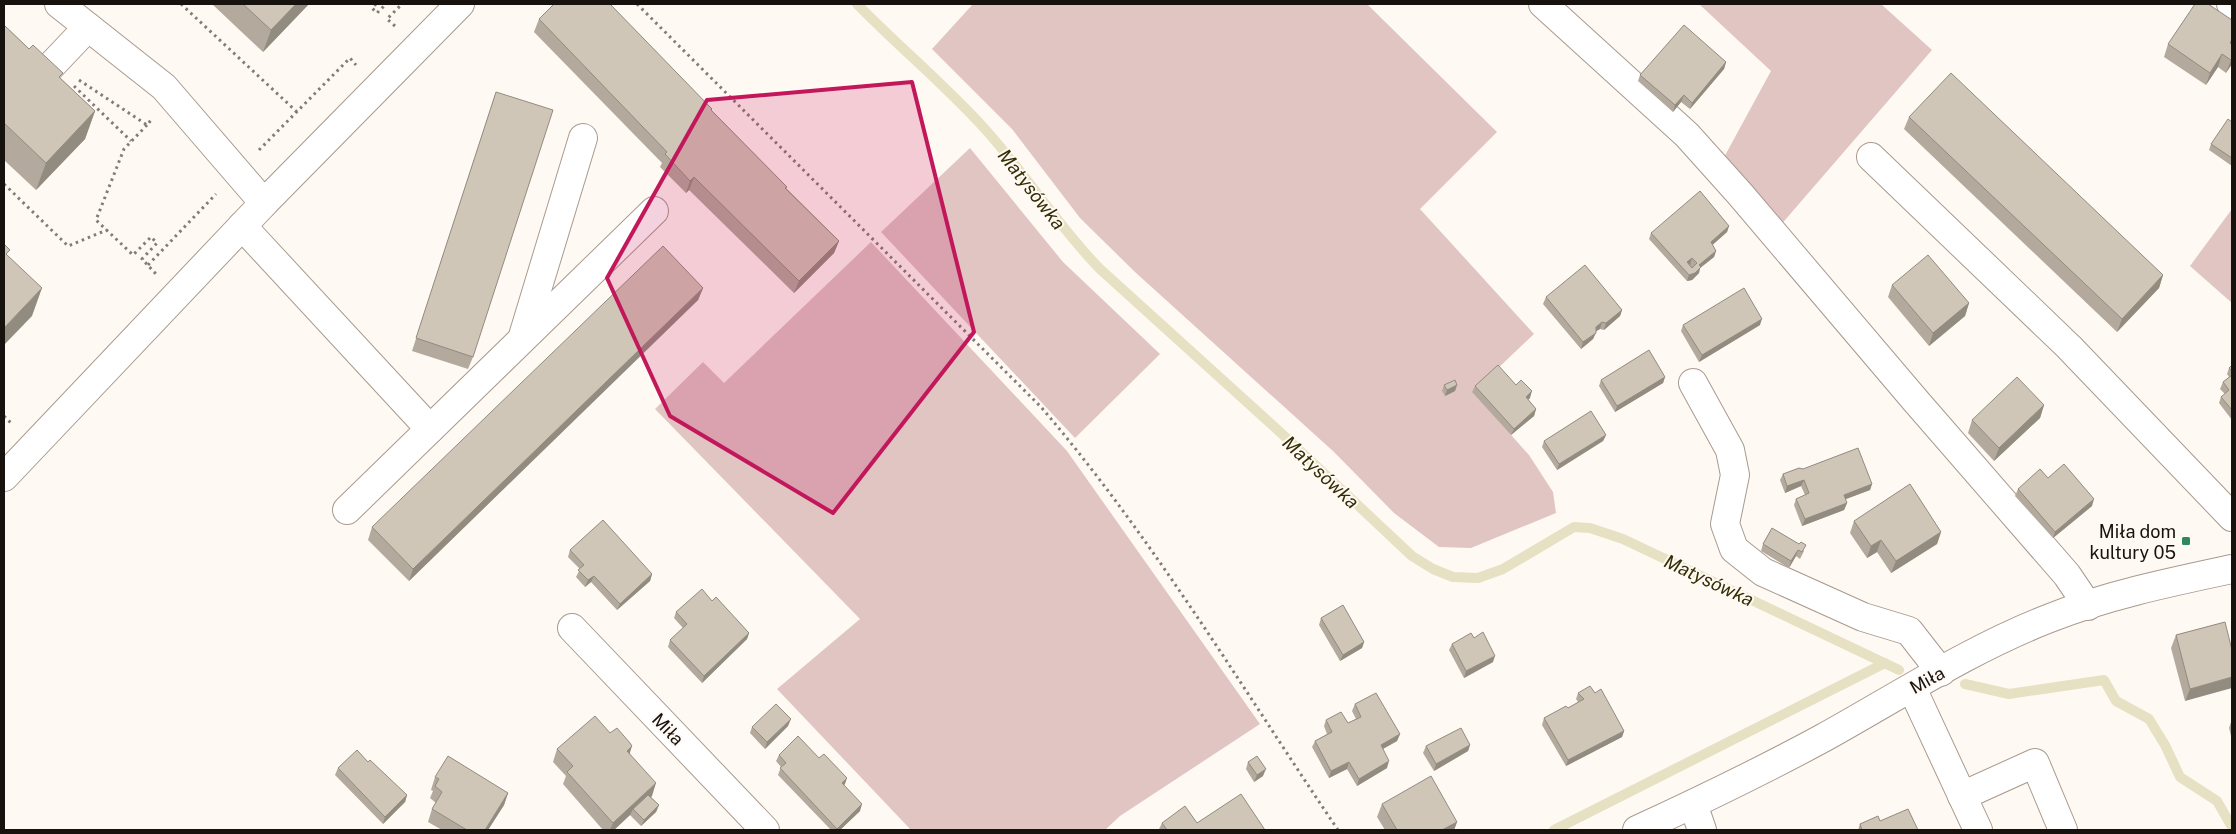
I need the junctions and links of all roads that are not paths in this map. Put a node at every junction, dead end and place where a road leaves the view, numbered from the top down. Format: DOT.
graph roads {
  1 [pos="59,4"];
  2 [pos="460,4"];
  3 [pos="1543,4"];
  4 [pos="88,27"];
  5 [pos="64,75"];
  6 [pos="584,138"];
  7 [pos="1871,157"];
  8 [pos="264,203"];
  9 [pos="654,212"];
  10 [pos="242,226"];
  11 [pos="522,338"];
  12 [pos="1693,383"];
  13 [pos="430,429"];
  14 [pos="4,477"];
  15 [pos="347,510"];
  16 [pos="2232,517"];
  17 [pos="2232,569"];
  18 [pos="2088,606"];
  19 [pos="572,628"];
  20 [pos="1941,672"];
  21 [pos="1912,688"];
  22 [pos="1962,796"];
  23 [pos="1693,804"];
  24 [pos="765,830"];
  25 [pos="1637,830"];
  26 [pos="1702,830"];
  27 [pos="1978,830"];
  28 [pos="2063,830"];
  1 -- 4 [label="street"];
  2 -- 8 [label="street"];
  3 -- 18 [label="street"];
  4 -- 5 [label="street"];
  4 -- 8 [label="street"];
  6 -- 11 [label="street"];
  7 -- 16 [label="street"];
  8 -- 10 [label="street"];
  9 -- 11 [label="street"];
  10 -- 13 [label="street"];
  10 -- 14 [label="street"];
  11 -- 13 [label="street"];
  12 -- 20 [label="street"];
  13 -- 15 [label="street"];
  17 -- 18 [label="street, Miła"];
  18 -- 20 [label="street, Miła"];
  19 -- 24 [label="street, Miła"];
  20 -- 21 [label="street, Miła"];
  21 -- 22 [label="street"];
  21 -- 23 [label="street, Miła"];
  22 -- 27 [label="street"];
  22 -- 28 [label="street"];
  23 -- 25 [label="street, Miła"];
  23 -- 26 [label="street"];
}
